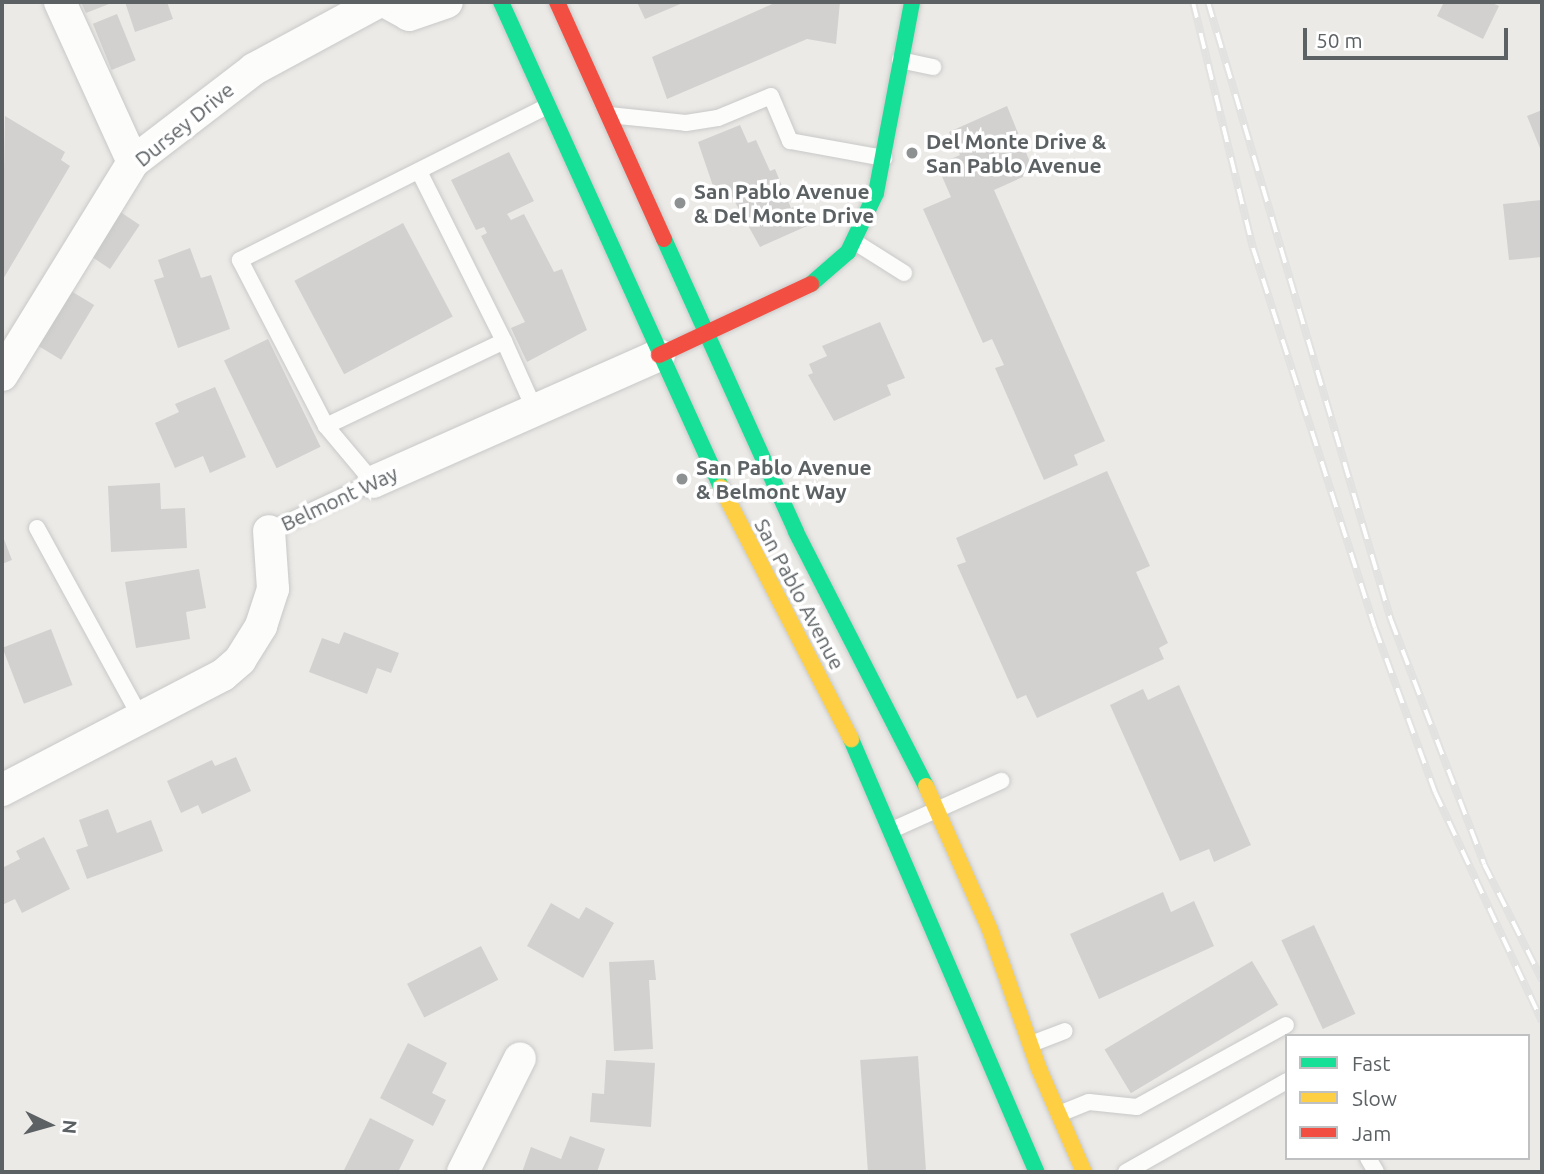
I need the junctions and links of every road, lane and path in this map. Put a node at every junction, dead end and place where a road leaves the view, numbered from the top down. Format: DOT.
graph roads {
  1 [pos="60,2"];
  2 [pos="378,2"];
  3 [pos="386,2"];
  4 [pos="447,2"];
  5 [pos="501,2"];
  6 [pos="557,2"];
  7 [pos="912,2"];
  8 [pos="900,60"];
  9 [pos="933,67"];
  10 [pos="547,106"];
  11 [pos="609,115"];
  12 [pos="884,158"];
  13 [pos="133,162"];
  14 [pos="419,171"];
  15 [pos="855,242"];
  16 [pos="904,273"];
  17 [pos="708,334"];
  18 [pos="504,341"];
  19 [pos="659,355"];
  20 [pos="2,375"];
  21 [pos="534,408"];
  22 [pos="326,426"];
  23 [pos="373,481"];
  24 [pos="37,528"];
  25 [pos="269,531"];
  26 [pos="141,718"];
  27 [pos="1001,781"];
  28 [pos="2,790"];
  29 [pos="936,809"];
  30 [pos="892,830"];
  31 [pos="1286,1025"];
  32 [pos="1065,1031"];
  33 [pos="1030,1044"];
  34 [pos="520,1058"];
  35 [pos="1285,1082"];
  36 [pos="1059,1114"];
  37 [pos="463,1172"];
  38 [pos="1037,1172"];
  39 [pos="1084,1172"];
  40 [pos="1126,1172"];
  1 -- 13 [label="street"];
  2 -- 13 [label="street, Dursey Drive"];
  3 -- 4 [label="street"];
  5 -- 10 [label="main road, San Pablo Avenue"];
  6 -- 11 [label="main road, San Pablo Avenue"];
  7 -- 8 [label="main road"];
  8 -- 9 [label="lane"];
  8 -- 12 [label="main road"];
  10 -- 14 [label="lane"];
  10 -- 19 [label="main road, San Pablo Avenue"];
  11 -- 12 [label="lane"];
  11 -- 17 [label="main road, San Pablo Avenue"];
  12 -- 15 [label="main road"];
  13 -- 20 [label="street, Dursey Drive"];
  14 -- 18 [label="lane"];
  14 -- 22 [label="lane"];
  15 -- 16 [label="lane"];
  15 -- 17 [label="main road, Belmont Way"];
  17 -- 19 [label="main road, Belmont Way"];
  17 -- 29 [label="main road, San Pablo Avenue"];
  18 -- 21 [label="lane"];
  18 -- 22 [label="lane"];
  19 -- 21 [label="street, Belmont Way"];
  19 -- 30 [label="main road, San Pablo Avenue"];
  21 -- 23 [label="street, Belmont Way"];
  22 -- 23 [label="lane"];
  23 -- 25 [label="lane, Belmont Way"];
  24 -- 26 [label="lane"];
  25 -- 26 [label="street, Belmont Way"];
  26 -- 28 [label="street, Belmont Way"];
  27 -- 29 [label="lane"];
  29 -- 30 [label="lane"];
  29 -- 33 [label="main road, San Pablo Avenue"];
  30 -- 38 [label="main road, San Pablo Avenue"];
  31 -- 36 [label="lane"];
  32 -- 33 [label="lane"];
  33 -- 36 [label="main road, San Pablo Avenue"];
  34 -- 37 [label="street"];
  35 -- 40 [label="lane"];
  36 -- 39 [label="main road, San Pablo Avenue"];
}
